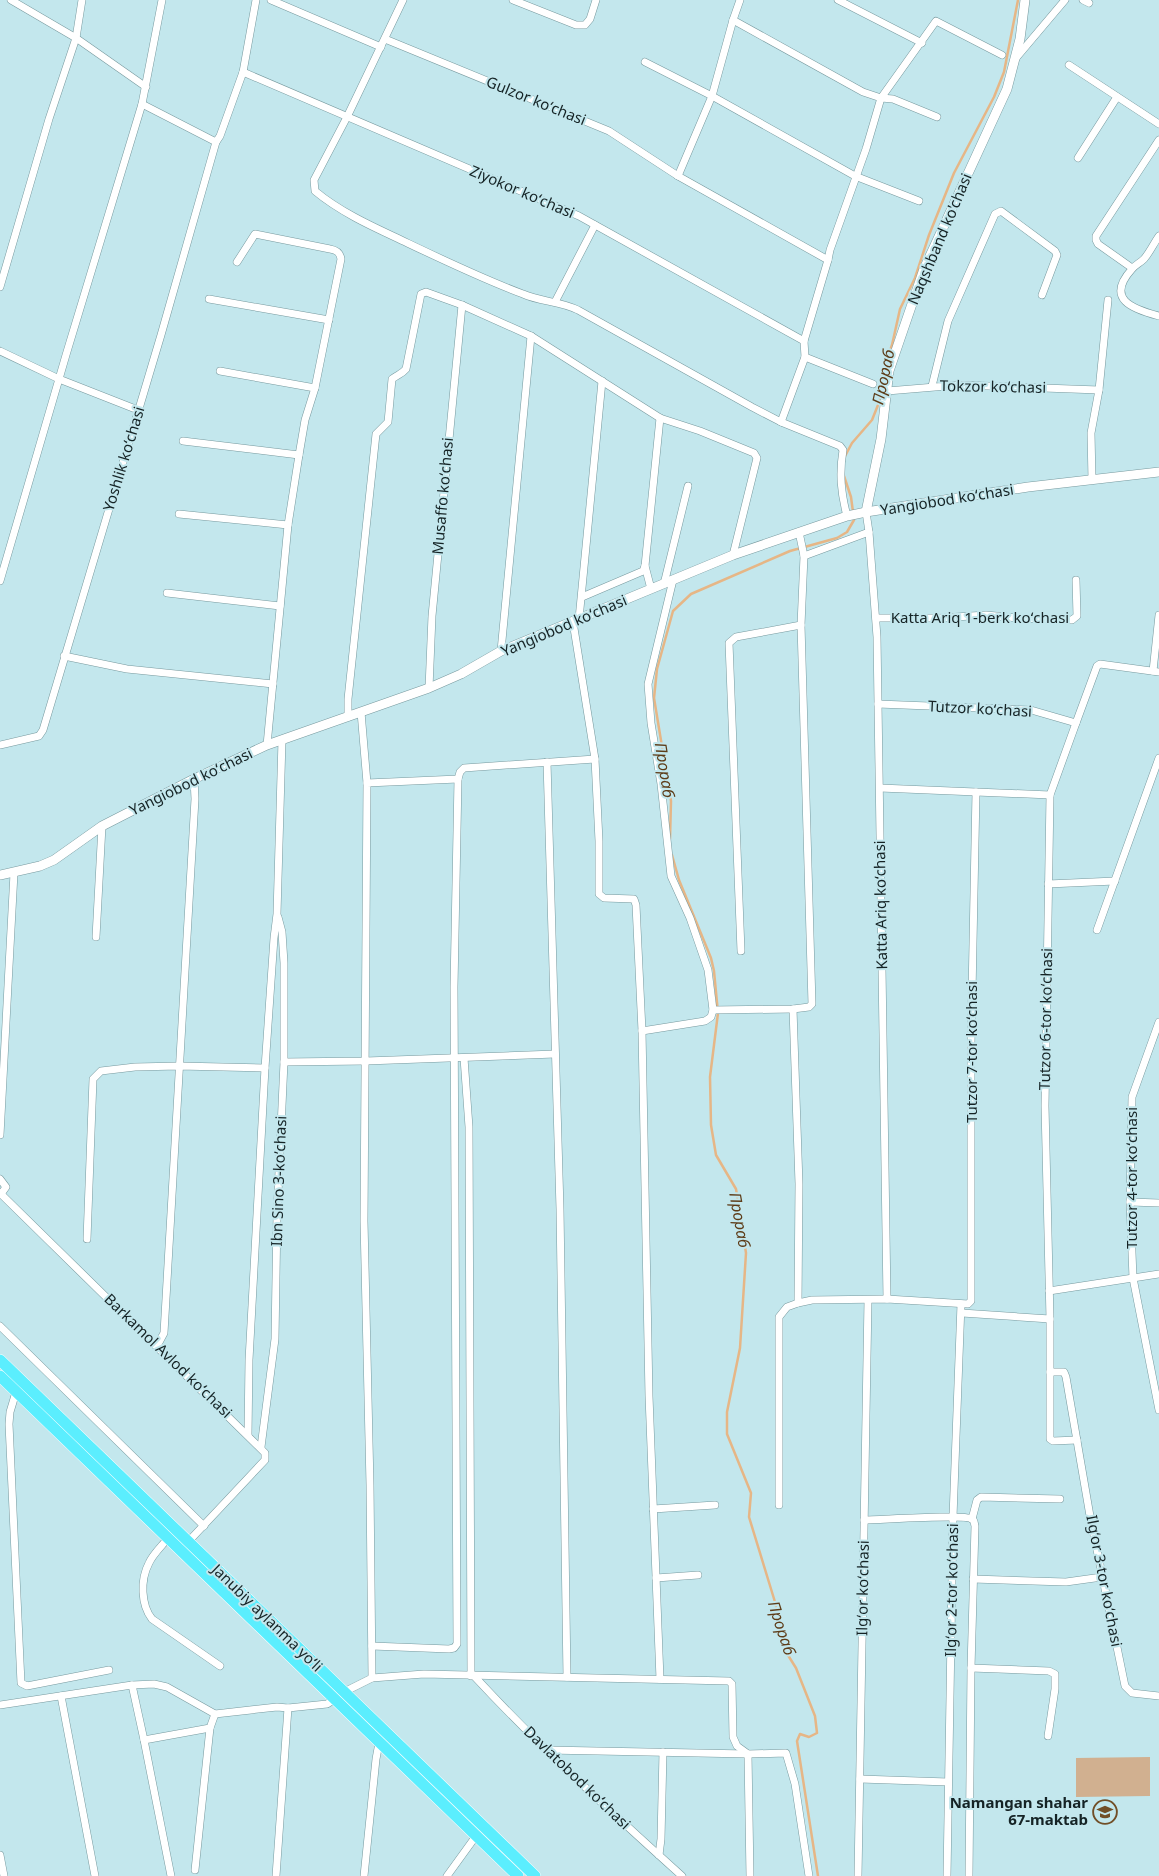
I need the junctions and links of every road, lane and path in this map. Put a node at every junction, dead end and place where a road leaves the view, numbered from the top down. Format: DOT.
graph roads {
  1 [pos="82,0"];
  2 [pos="162,0"];
  3 [pos="256,0"];
  4 [pos="271,0"];
  5 [pos="403,0"];
  6 [pos="513,0"];
  7 [pos="596,0"];
  8 [pos="740,0"];
  9 [pos="838,0"];
  10 [pos="1025,0"];
  11 [pos="1065,0"];
  12 [pos="15,1"];
  13 [pos="733,20"];
  14 [pos="76,38"];
  15 [pos="385,39"];
  16 [pos="922,43"];
  17 [pos="381,47"];
  18 [pos="1002,55"];
  19 [pos="1016,58"];
  20 [pos="645,62"];
  21 [pos="1070,65"];
  22 [pos="243,72"];
  23 [pos="146,87"];
  24 [pos="712,96"];
  25 [pos="1117,97"];
  26 [pos="882,98"];
  27 [pos="142,104"];
  28 [pos="347,117"];
  29 [pos="937,117"];
  30 [pos="1159,124"];
  31 [pos="1159,140"];
  32 [pos="216,142"];
  33 [pos="1078,158"];
  34 [pos="678,176"];
  35 [pos="855,176"];
  36 [pos="919,202"];
  37 [pos="595,225"];
  38 [pos="1159,236"];
  39 [pos="828,260"];
  40 [pos="237,262"];
  41 [pos="1132,268"];
  42 [pos="0,287"];
  43 [pos="1042,295"];
  44 [pos="209,299"];
  45 [pos="1108,300"];
  46 [pos="555,302"];
  47 [pos="462,305"];
  48 [pos="1159,316"];
  49 [pos="329,320"];
  50 [pos="531,336"];
  51 [pos="804,341"];
  52 [pos="0,351"];
  53 [pos="805,357"];
  54 [pos="220,371"];
  55 [pos="60,379"];
  56 [pos="602,382"];
  57 [pos="873,384"];
  58 [pos="932,386"];
  59 [pos="315,388"];
  60 [pos="1099,390"];
  61 [pos="887,391"];
  62 [pos="138,410"];
  63 [pos="660,418"];
  64 [pos="781,422"];
  65 [pos="183,441"];
  66 [pos="299,455"];
  67 [pos="1159,472"];
  68 [pos="1092,480"];
  69 [pos="688,486"];
  70 [pos="866,512"];
  71 [pos="179,514"];
  72 [pos="847,516"];
  73 [pos="288,525"];
  74 [pos="799,532"];
  75 [pos="870,532"];
  76 [pos="733,555"];
  77 [pos="804,556"];
  78 [pos="644,566"];
  79 [pos="673,580"];
  80 [pos="1076,580"];
  81 [pos="0,581"];
  82 [pos="664,584"];
  83 [pos="651,589"];
  84 [pos="168,593"];
  85 [pos="582,597"];
  86 [pos="280,606"];
  87 [pos="1159,615"];
  88 [pos="876,618"];
  89 [pos="576,620"];
  90 [pos="801,625"];
  91 [pos="501,651"];
  92 [pos="64,656"];
  93 [pos="1156,672"];
  94 [pos="273,684"];
  95 [pos="429,688"];
  96 [pos="878,704"];
  97 [pos="361,712"];
  98 [pos="348,717"];
  99 [pos="1076,723"];
  100 [pos="282,740"];
  101 [pos="0,745"];
  102 [pos="267,745"];
  103 [pos="1159,758"];
  104 [pos="595,759"];
  105 [pos="547,762"];
  106 [pos="194,779"];
  107 [pos="458,779"];
  108 [pos="367,783"];
  109 [pos="880,788"];
  110 [pos="976,792"];
  111 [pos="1050,795"];
  112 [pos="102,826"];
  113 [pos="14,873"];
  114 [pos="0,875"];
  115 [pos="1115,881"];
  116 [pos="1048,884"];
  117 [pos="277,914"];
  118 [pos="1097,930"];
  119 [pos="96,937"];
  120 [pos="740,951"];
  121 [pos="793,1009"];
  122 [pos="717,1010"];
  123 [pos="1159,1022"];
  124 [pos="642,1031"];
  125 [pos="555,1054"];
  126 [pos="455,1058"];
  127 [pos="464,1058"];
  128 [pos="366,1061"];
  129 [pos="284,1062"];
  130 [pos="179,1066"];
  131 [pos="265,1068"];
  132 [pos="0,1135"];
  133 [pos="0,1179"];
  134 [pos="1,1194"];
  135 [pos="1130,1202"];
  136 [pos="1159,1203"];
  137 [pos="87,1239"];
  138 [pos="1159,1274"];
  139 [pos="1133,1278"];
  140 [pos="1049,1291"];
  141 [pos="886,1299"];
  142 [pos="868,1300"];
  143 [pos="798,1302"];
  144 [pos="962,1304"];
  145 [pos="962,1313"];
  146 [pos="1050,1319"];
  147 [pos="0,1326"];
  148 [pos="157,1346"];
  149 [pos="0,1360"];
  150 [pos="1050,1372"];
  151 [pos="0,1376"];
  152 [pos="16,1392"];
  153 [pos="1159,1410"];
  154 [pos="248,1435"];
  155 [pos="1077,1440"];
  156 [pos="261,1447"];
  157 [pos="1060,1499"];
  158 [pos="715,1505"];
  159 [pos="779,1505"];
  160 [pos="653,1509"];
  161 [pos="953,1517"];
  162 [pos="972,1519"];
  163 [pos="864,1520"];
  164 [pos="204,1526"];
  165 [pos="168,1538"];
  166 [pos="188,1542"];
  167 [pos="458,1569"];
  168 [pos="471,1571"];
  169 [pos="698,1575"];
  170 [pos="1102,1577"];
  171 [pos="656,1578"];
  172 [pos="973,1579"];
  173 [pos="372,1646"];
  174 [pos="220,1666"];
  175 [pos="971,1668"];
  176 [pos="109,1670"];
  177 [pos="473,1676"];
  178 [pos="372,1678"];
  179 [pos="567,1678"];
  180 [pos="660,1679"];
  181 [pos="132,1685"];
  182 [pos="61,1696"];
  183 [pos="339,1696"];
  184 [pos="1159,1696"];
  185 [pos="0,1705"];
  186 [pos="288,1708"];
  187 [pos="215,1714"];
  188 [pos="210,1728"];
  189 [pos="1048,1736"];
  190 [pos="144,1740"];
  191 [pos="380,1743"];
  192 [pos="547,1750"];
  193 [pos="663,1752"];
  194 [pos="748,1754"];
  195 [pos="860,1779"];
  196 [pos="948,1782"];
  197 [pos="476,1836"];
  198 [pos="0,1854"];
  199 [pos="659,1855"];
  200 [pos="195,1870"];
  201 [pos="4,1876"];
  202 [pos="95,1876"];
  203 [pos="171,1876"];
  204 [pos="276,1876"];
  205 [pos="364,1876"];
  206 [pos="447,1876"];
  207 [pos="518,1876"];
  208 [pos="536,1876"];
  209 [pos="682,1876"];
  210 [pos="750,1876"];
  211 [pos="809,1876"];
  212 [pos="858,1876"];
  213 [pos="947,1876"];
  214 [pos="969,1876"];
  1 -- 14 [label="street"];
  2 -- 23 [label="street"];
  3 -- 22 [label="street, Yoshlik koʻchasi"];
  4 -- 17 [label="street"];
  5 -- 15 [label="street"];
  6 -- 7 [label="street"];
  8 -- 13 [label="street"];
  9 -- 16 [label="street"];
  10 -- 19 [label="street, Naqshband ko'chasi"];
  11 -- 19 [label="street"];
  12 -- 14 [label="street"];
  13 -- 24 [label="street"];
  13 -- 26 [label="street"];
  14 -- 23 [label="street"];
  14 -- 42 [label="street"];
  15 -- 17 [label="street"];
  15 -- 34 [label="street, Gulzor koʻchasi"];
  16 -- 18 [label="street"];
  16 -- 26 [label="street"];
  17 -- 28 [label="street"];
  19 -- 61 [label="street, Naqshband ko'chasi"];
  20 -- 24 [label="street"];
  21 -- 25 [label="street"];
  22 -- 28 [label="street, Ziyokor koʻchasi"];
  22 -- 32 [label="street, Yoshlik koʻchasi"];
  23 -- 27 [label="street"];
  24 -- 34 [label="street"];
  24 -- 35 [label="street"];
  25 -- 30 [label="street"];
  25 -- 33 [label="street"];
  26 -- 29 [label="street"];
  26 -- 35 [label="street"];
  27 -- 32 [label="street"];
  27 -- 55 [label="street"];
  28 -- 37 [label="street, Ziyokor koʻchasi"];
  28 -- 46 [label="street"];
  31 -- 41 [label="street"];
  32 -- 62 [label="street, Yoshlik koʻchasi"];
  34 -- 39 [label="street, Gulzor koʻchasi"];
  35 -- 36 [label="street"];
  35 -- 39 [label="street"];
  37 -- 46 [label="street"];
  37 -- 51 [label="street, Ziyokor koʻchasi"];
  38 -- 41 [label="street"];
  39 -- 51 [label="street"];
  40 -- 49 [label="street"];
  41 -- 48 [label="street"];
  43 -- 58 [label="street"];
  44 -- 49 [label="street"];
  45 -- 60 [label="street"];
  46 -- 64 [label="street"];
  47 -- 50 [label="street"];
  47 -- 95 [label="street, Musaffo koʻchasi"];
  47 -- 98 [label="street"];
  49 -- 59 [label="street"];
  50 -- 56 [label="street"];
  50 -- 91 [label="street"];
  51 -- 53 [label="street"];
  52 -- 55 [label="street"];
  53 -- 57 [label="street"];
  53 -- 64 [label="street"];
  54 -- 59 [label="street"];
  55 -- 62 [label="street"];
  55 -- 81 [label="street"];
  56 -- 63 [label="street"];
  56 -- 85 [label="street"];
  58 -- 60 [label="street, Tokzor koʻchasi"];
  58 -- 61 [label="street, Tokzor koʻchasi"];
  59 -- 66 [label="street"];
  60 -- 68 [label="street"];
  61 -- 70 [label="street, Naqshband ko'chasi"];
  62 -- 92 [label="street, Yoshlik koʻchasi"];
  63 -- 76 [label="street"];
  63 -- 78 [label="street"];
  64 -- 72 [label="street"];
  65 -- 66 [label="street"];
  66 -- 73 [label="street"];
  67 -- 68 [label="street, Yangiobod koʻchasi"];
  68 -- 70 [label="street, Yangiobod koʻchasi"];
  69 -- 82 [label="street"];
  70 -- 72 [label="street, Yangiobod koʻchasi"];
  70 -- 75 [label="street, Katta Ariq koʻchasi"];
  71 -- 73 [label="street"];
  72 -- 74 [label="street, Yangiobod koʻchasi"];
  73 -- 86 [label="street"];
  74 -- 76 [label="street, Yangiobod koʻchasi"];
  74 -- 77 [label="street"];
  75 -- 77 [label="street"];
  75 -- 88 [label="street, Katta Ariq koʻchasi"];
  76 -- 79 [label="street, Yangiobod koʻchasi"];
  77 -- 90 [label="street"];
  78 -- 83 [label="street"];
  78 -- 85 [label="street"];
  79 -- 82 [label="street, Yangiobod koʻchasi"];
  79 -- 122 [label="street"];
  80 -- 88 [label="street, Katta Ariq 1-berk koʻchasi"];
  82 -- 83 [label="street, Yangiobod koʻchasi"];
  83 -- 89 [label="street, Yangiobod koʻchasi"];
  84 -- 86 [label="street"];
  85 -- 89 [label="street"];
  86 -- 94 [label="street"];
  87 -- 93 [label="street"];
  88 -- 96 [label="street, Katta Ariq koʻchasi"];
  89 -- 91 [label="street, Yangiobod koʻchasi"];
  89 -- 104 [label="street"];
  90 -- 120 [label="street"];
  90 -- 121 [label="street"];
  91 -- 95 [label="street, Yangiobod koʻchasi"];
  92 -- 94 [label="street"];
  92 -- 101 [label="street, Yoshlik koʻchasi"];
  93 -- 99 [label="street"];
  94 -- 102 [label="street"];
  95 -- 97 [label="street, Yangiobod koʻchasi"];
  96 -- 99 [label="street, Tutzor koʻchasi"];
  96 -- 109 [label="street, Katta Ariq koʻchasi"];
  97 -- 98 [label="street, Yangiobod koʻchasi"];
  97 -- 108 [label="street"];
  98 -- 100 [label="street, Yangiobod koʻchasi"];
  99 -- 111 [label="street, Tutzor 6-tor koʻchasi"];
  100 -- 102 [label="street, Yangiobod koʻchasi"];
  100 -- 117 [label="street, Ibn Sino 3-koʼchasi"];
  102 -- 106 [label="street, Yangiobod koʻchasi"];
  103 -- 115 [label="street"];
  104 -- 105 [label="street"];
  104 -- 124 [label="street"];
  105 -- 107 [label="street"];
  105 -- 125 [label="street"];
  106 -- 112 [label="street, Yangiobod koʻchasi"];
  106 -- 130 [label="street"];
  107 -- 108 [label="street"];
  107 -- 126 [label="street"];
  108 -- 128 [label="street"];
  109 -- 110 [label="street"];
  109 -- 141 [label="street, Katta Ariq koʻchasi"];
  110 -- 111 [label="street"];
  110 -- 144 [label="street, Tutzor 7-tor koʻchasi"];
  111 -- 116 [label="street, Tutzor 6-tor koʻchasi"];
  112 -- 113 [label="street, Yangiobod koʻchasi"];
  112 -- 119 [label="street"];
  113 -- 114 [label="street, Yangiobod koʻchasi"];
  113 -- 132 [label="street"];
  115 -- 116 [label="street"];
  115 -- 118 [label="street"];
  116 -- 140 [label="street, Tutzor 6-tor koʻchasi"];
  117 -- 129 [label="street, Ibn Sino 3-koʼchasi"];
  117 -- 131 [label="street, Ibn Sino 3-koʼchasi"];
  121 -- 122 [label="street"];
  121 -- 143 [label="street"];
  122 -- 124 [label="street"];
  123 -- 135 [label="street, Tutzor 4-tor koʻchasi"];
  124 -- 160 [label="street"];
  125 -- 127 [label="street"];
  125 -- 179 [label="street"];
  126 -- 127 [label="street"];
  126 -- 128 [label="street"];
  126 -- 167 [label="street"];
  127 -- 168 [label="street"];
  128 -- 129 [label="street"];
  128 -- 173 [label="street"];
  129 -- 156 [label="street, Ibn Sino 3-koʼchasi"];
  130 -- 131 [label="street"];
  130 -- 137 [label="street"];
  130 -- 148 [label="street"];
  131 -- 154 [label="street, Ibn Sino 3-koʼchasi"];
  133 -- 134 [label="street"];
  134 -- 148 [label="street, Barkamol Avlod koʻchasi"];
  135 -- 136 [label="street"];
  135 -- 139 [label="street, Tutzor 4-tor koʻchasi"];
  138 -- 139 [label="street"];
  139 -- 140 [label="street"];
  139 -- 153 [label="street, Tutzor 4-tor koʻchasi"];
  140 -- 146 [label="street, Tutzor 6-tor koʻchasi"];
  141 -- 142 [label="street"];
  141 -- 144 [label="street"];
  142 -- 143 [label="street"];
  142 -- 163 [label="street, Ilgʻor koʻchasi"];
  143 -- 159 [label="street"];
  144 -- 145 [label="street, Ilgʻor 2-tor koʻchasi"];
  145 -- 146 [label="street"];
  145 -- 161 [label="street, Ilgʻor 2-tor koʻchasi"];
  146 -- 150 [label="street"];
  147 -- 164 [label="street"];
  148 -- 154 [label="street, Barkamol Avlod koʻchasi"];
  149 -- 166 [label="highway, Janubiy aylanma yoʻli"];
  150 -- 155 [label="street, Ilgʻor 3-tor koʻchasi"];
  150 -- 155 [label="street"];
  151 -- 152 [label="highway, Janubiy aylanma yoʻli"];
  152 -- 165 [label="highway, Janubiy aylanma yoʻli"];
  152 -- 176 [label="street"];
  154 -- 156 [label="street, Barkamol Avlod koʻchasi"];
  155 -- 170 [label="street, Ilgʻor 3-tor koʻchasi"];
  156 -- 164 [label="street"];
  157 -- 162 [label="street"];
  158 -- 160 [label="street"];
  160 -- 171 [label="street"];
  161 -- 162 [label="street"];
  161 -- 163 [label="street"];
  161 -- 196 [label="street, Ilgʻor 2-tor koʻchasi"];
  162 -- 172 [label="street"];
  163 -- 195 [label="street, Ilgʻor koʻchasi"];
  164 -- 166 [label="street"];
  165 -- 174 [label="street"];
  165 -- 183 [label="highway, Janubiy aylanma yoʻli"];
  166 -- 183 [label="highway, Janubiy aylanma yoʻli"];
  167 -- 168 [label="street"];
  167 -- 173 [label="street"];
  168 -- 177 [label="street"];
  169 -- 171 [label="street"];
  170 -- 172 [label="street"];
  170 -- 184 [label="street, Ilgʻor 3-tor koʻchasi"];
  171 -- 180 [label="street"];
  172 -- 175 [label="street"];
  173 -- 178 [label="street"];
  175 -- 189 [label="street"];
  175 -- 214 [label="street"];
  177 -- 178 [label="street"];
  177 -- 179 [label="street"];
  177 -- 192 [label="street, Davlatobod koʻchasi"];
  178 -- 183 [label="street"];
  179 -- 180 [label="street"];
  180 -- 194 [label="street"];
  181 -- 182 [label="street"];
  181 -- 187 [label="street"];
  181 -- 190 [label="street"];
  182 -- 185 [label="street"];
  182 -- 202 [label="street"];
  183 -- 186 [label="street"];
  183 -- 191 [label="highway, Janubiy aylanma yoʻli"];
  183 -- 208 [label="highway, Janubiy aylanma yoʻli"];
  186 -- 187 [label="street"];
  186 -- 204 [label="street"];
  187 -- 188 [label="street"];
  188 -- 190 [label="street"];
  188 -- 200 [label="street"];
  190 -- 203 [label="street"];
  191 -- 197 [label="highway, Janubiy aylanma yoʻli"];
  191 -- 205 [label="street"];
  192 -- 193 [label="street"];
  192 -- 199 [label="street, Davlatobod koʻchasi"];
  193 -- 194 [label="street"];
  193 -- 199 [label="street"];
  194 -- 210 [label="street"];
  194 -- 211 [label="street"];
  195 -- 196 [label="street"];
  195 -- 212 [label="street, Ilgʻor koʻchasi"];
  196 -- 213 [label="street, Ilgʻor 2-tor koʻchasi"];
  197 -- 206 [label="street"];
  197 -- 207 [label="highway, Janubiy aylanma yoʻli"];
  198 -- 201 [label="street"];
  199 -- 209 [label="street, Davlatobod koʻchasi"];
}
